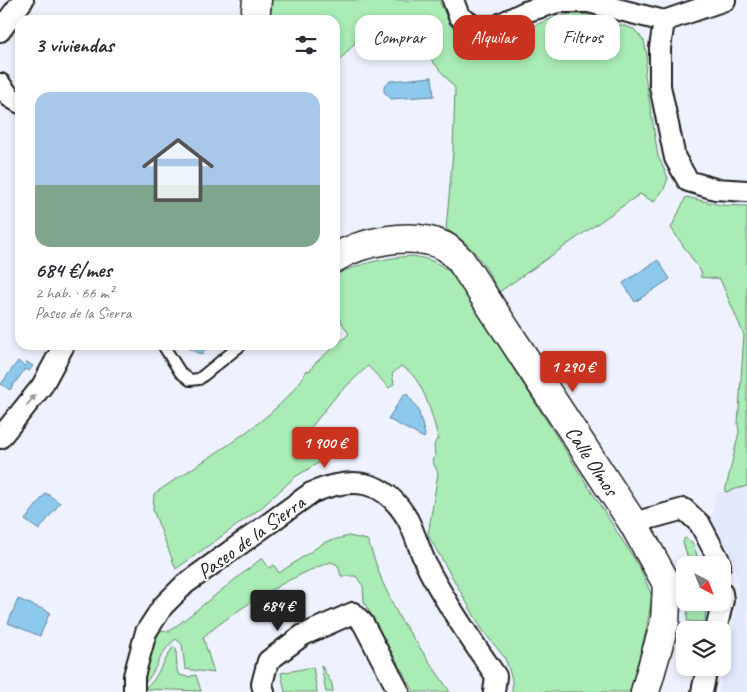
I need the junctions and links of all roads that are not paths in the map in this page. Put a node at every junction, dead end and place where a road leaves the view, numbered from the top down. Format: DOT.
graph roads {
  1 [pos="23,0"];
  2 [pos="257,0"];
  3 [pos="453,0"];
  4 [pos="725,0"];
  5 [pos="255,15"];
  6 [pos="664,21"];
  7 [pos="0,32"];
  8 [pos="0,84"];
  9 [pos="15,100"];
  10 [pos="747,191"];
  11 [pos="340,255"];
  12 [pos="61,350"];
  13 [pos="166,350"];
  14 [pos="235,350"];
  15 [pos="0,438"];
  16 [pos="633,523"];
  17 [pos="717,556"];
  18 [pos="705,676"];
  19 [pos="134,692"];
  20 [pos="264,692"];
  21 [pos="399,692"];
  22 [pos="494,692"];
  23 [pos="645,692"];
  24 [pos="702,692"];
  1 -- 7 [label="street"];
  2 -- 5 [label="street"];
  3 -- 6 [label="street"];
  4 -- 6 [label="street"];
  6 -- 10 [label="street"];
  8 -- 9 [label="street"];
  11 -- 16 [label="street, Calle Olmos"];
  15 -- 12 [label="street, one-way"];
  13 -- 14 [label="lane"];
  16 -- 17 [label="street"];
  16 -- 23 [label="street, Calle Olmos"];
  18 -- 24 [label="street"];
  19 -- 22 [label="street, Paseo de la Sierra"];
  20 -- 21 [label="street"];
}
